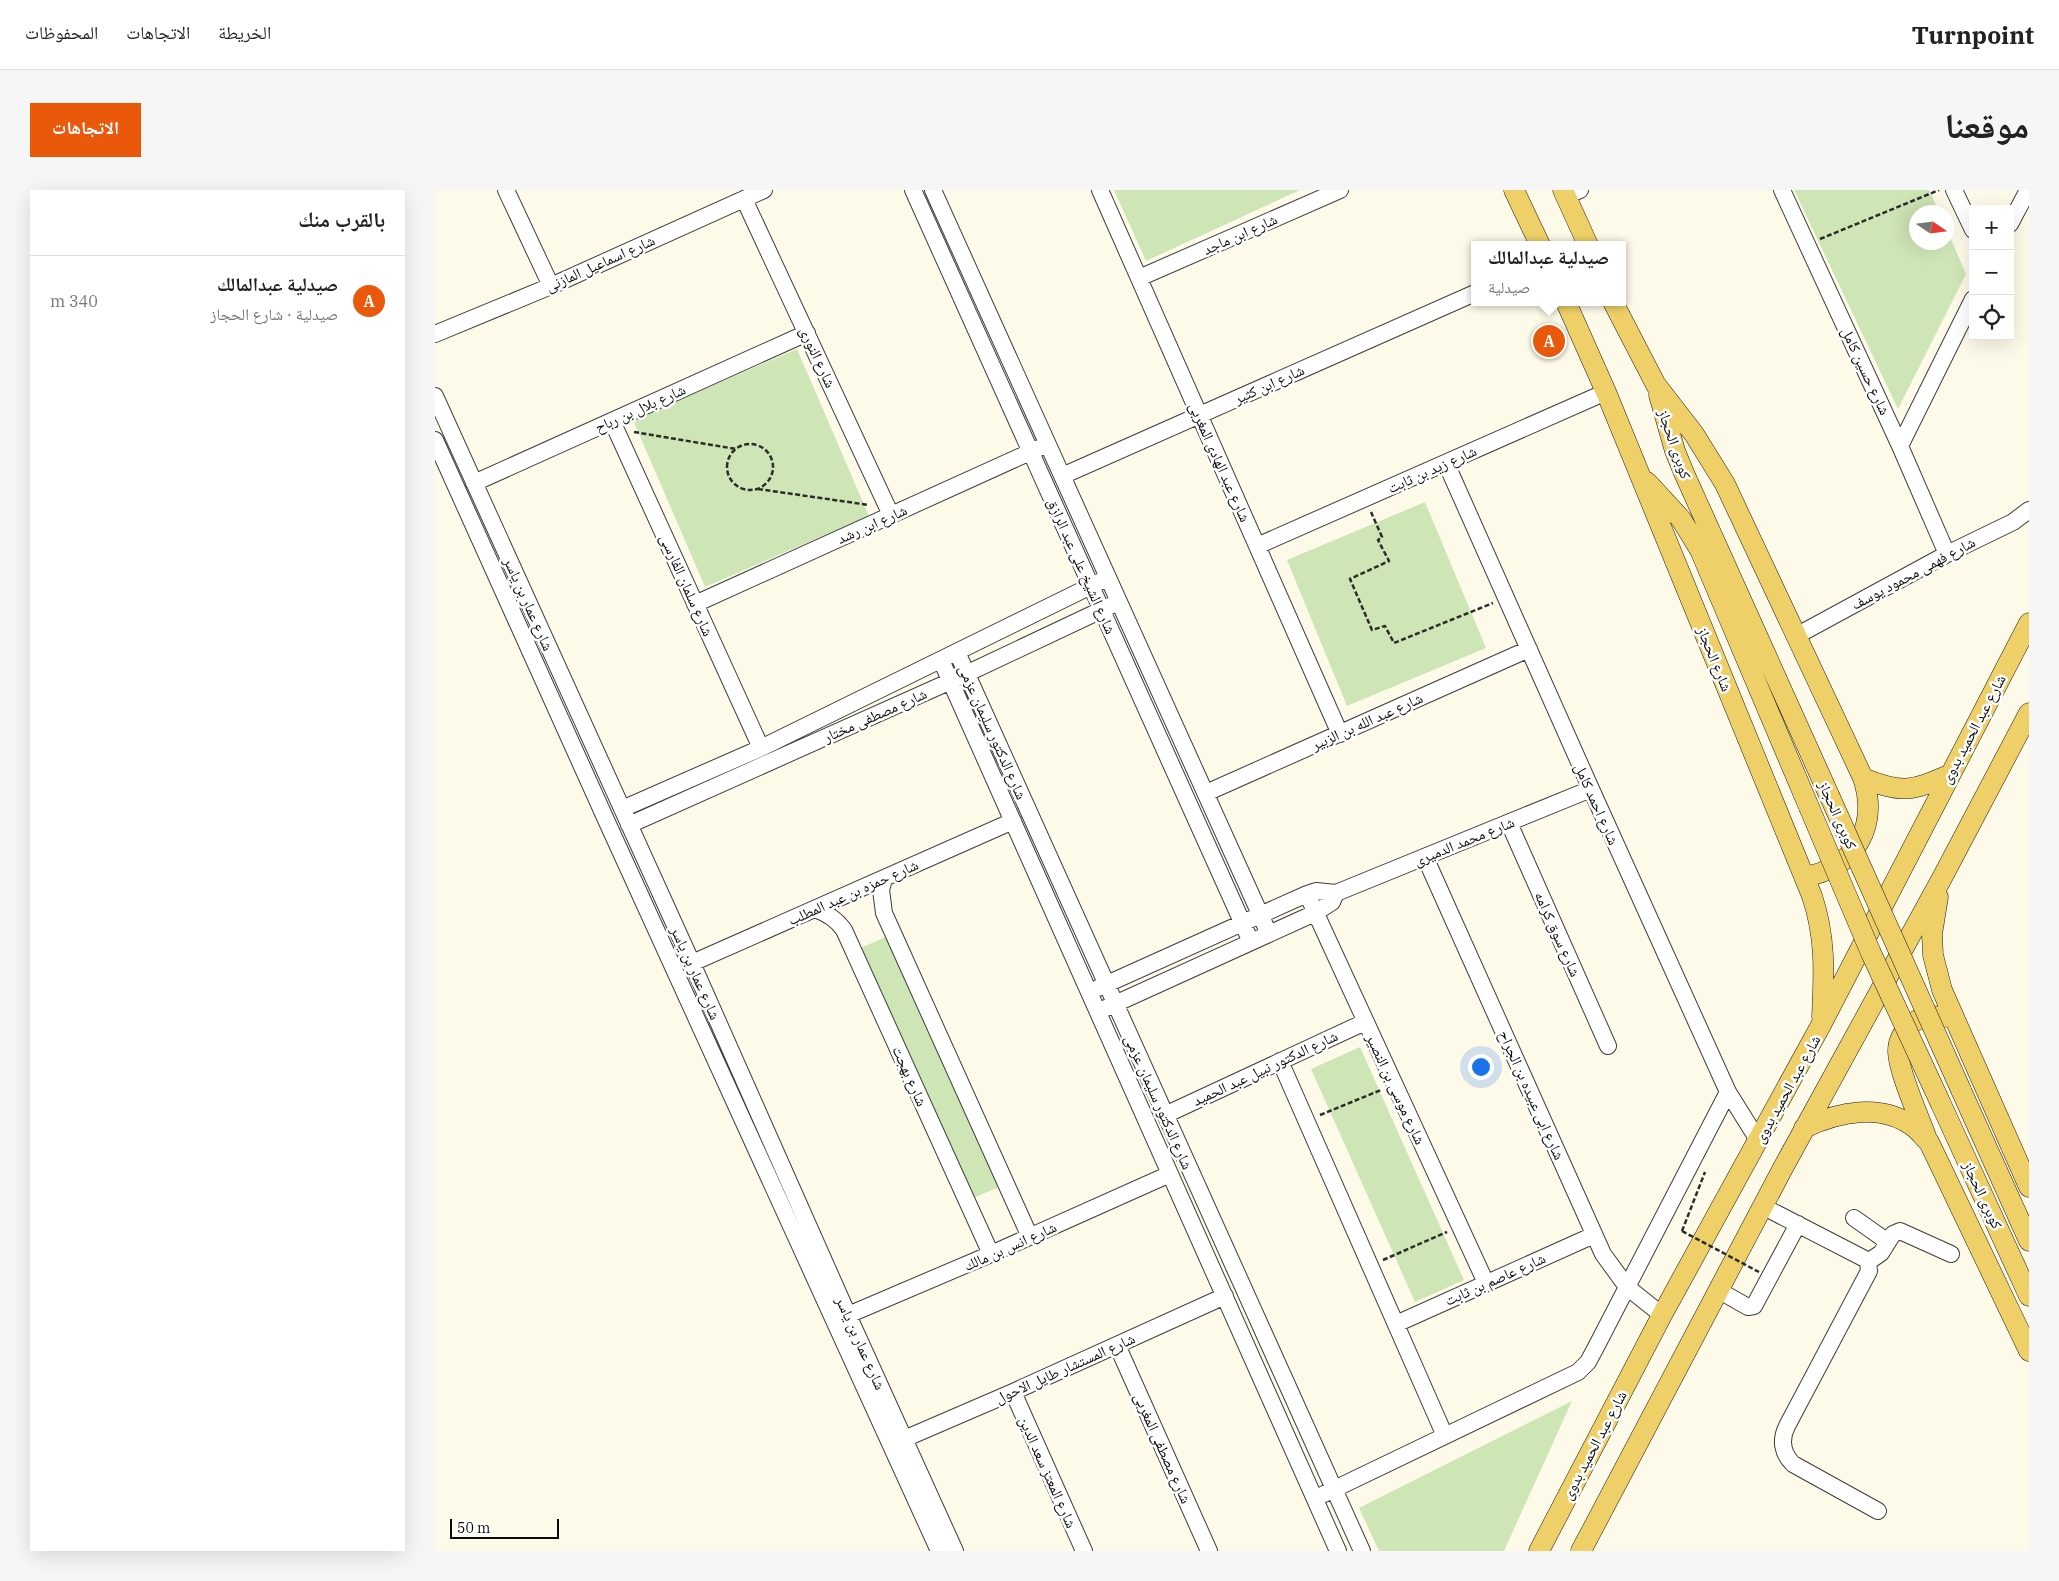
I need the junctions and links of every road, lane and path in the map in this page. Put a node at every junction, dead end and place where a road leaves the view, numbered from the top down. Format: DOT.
graph roads {
  1 [pos="506,190"];
  2 [pos="763,190"];
  3 [pos="913,190"];
  4 [pos="933,190"];
  5 [pos="1100,190"];
  6 [pos="1340,190"];
  7 [pos="1514,190"];
  8 [pos="1782,190"];
  9 [pos="1939,190"];
  10 [pos="1954,190"];
  11 [pos="2028,190"];
  12 [pos="1570,192"];
  13 [pos="1322,194"];
  14 [pos="745,198"];
  15 [pos="2014,216"];
  16 [pos="1969,222"];
  17 [pos="1538,241"];
  18 [pos="1587,241"];
  19 [pos="1807,244"];
  20 [pos="1139,278"];
  21 [pos="551,286"];
  22 [pos="1471,295"];
  23 [pos="1568,306"];
  24 [pos="1615,306"];
  25 [pos="1969,307"];
  26 [pos="807,333"];
  27 [pos="435,334"];
  28 [pos="1656,385"];
  29 [pos="1606,392"];
  30 [pos="435,396"];
  31 [pos="1199,415"];
  32 [pos="614,425"];
  33 [pos="435,440"];
  34 [pos="1048,444"];
  35 [pos="1900,446"];
  36 [pos="736,449"];
  37 [pos="1031,452"];
  38 [pos="1446,463"];
  39 [pos="1640,475"];
  40 [pos="1062,476"];
  41 [pos="473,483"];
  42 [pos="758,489"];
  43 [pos="1365,499"];
  44 [pos="2029,510"];
  45 [pos="890,511"];
  46 [pos="1257,546"];
  47 [pos="1947,554"];
  48 [pos="1108,578"];
  49 [pos="1091,586"];
  50 [pos="1506,598"];
  51 [pos="1119,602"];
  52 [pos="695,604"];
  53 [pos="1102,610"];
  54 [pos="2029,623"];
  55 [pos="1796,636"];
  56 [pos="1529,649"];
  57 [pos="957,652"];
  58 [pos="941,660"];
  59 [pos="967,674"];
  60 [pos="951,681"];
  61 [pos="2029,713"];
  62 [pos="1340,734"];
  63 [pos="761,748"];
  64 [pos="1949,775"];
  65 [pos="1863,778"];
  66 [pos="1591,789"];
  67 [pos="1206,793"];
  68 [pos="622,808"];
  69 [pos="1013,821"];
  70 [pos="1509,823"];
  71 [pos="629,825"];
  72 [pos="1425,857"];
  73 [pos="1804,877"];
  74 [pos="884,878"];
  75 [pos="1942,878"];
  76 [pos="1336,893"];
  77 [pos="1307,894"];
  78 [pos="815,909"];
  79 [pos="1315,913"];
  80 [pos="1261,914"];
  81 [pos="1242,922"];
  82 [pos="1269,934"];
  83 [pos="1251,942"];
  84 [pos="693,963"];
  85 [pos="1106,984"];
  86 [pos="1089,992"];
  87 [pos="1115,1004"];
  88 [pos="1098,1012"];
  89 [pos="1365,1022"];
  90 [pos="1955,1022"];
  91 [pos="1821,1025"];
  92 [pos="1608,1046"];
  93 [pos="1280,1061"];
  94 [pos="1394,1084"];
  95 [pos="1728,1092"];
  96 [pos="1165,1115"];
  97 [pos="1306,1121"];
  98 [pos="1804,1128"];
  99 [pos="1759,1140"];
  100 [pos="1929,1142"];
  101 [pos="1171,1174"];
  102 [pos="2029,1188"];
  103 [pos="1698,1189"];
  104 [pos="1762,1206"];
  105 [pos="1854,1218"];
  106 [pos="1798,1224"];
  107 [pos="1460,1226"];
  108 [pos="1595,1235"];
  109 [pos="1030,1237"];
  110 [pos="2029,1241"];
  111 [pos="1888,1242"];
  112 [pos="991,1254"];
  113 [pos="1951,1254"];
  114 [pos="1868,1262"];
  115 [pos="1370,1266"];
  116 [pos="1759,1272"];
  117 [pos="1486,1284"];
  118 [pos="1627,1287"];
  119 [pos="1718,1290"];
  120 [pos="1225,1296"];
  121 [pos="2029,1296"];
  122 [pos="848,1315"];
  123 [pos="1662,1315"];
  124 [pos="1396,1324"];
  125 [pos="1117,1345"];
  126 [pos="2029,1351"];
  127 [pos="1013,1392"];
  128 [pos="1445,1436"];
  129 [pos="904,1439"];
  130 [pos="1334,1490"];
  131 [pos="1315,1499"];
  132 [pos="1878,1511"];
  133 [pos="939,1551"];
  134 [pos="955,1551"];
  135 [pos="1084,1551"];
  136 [pos="1209,1551"];
  137 [pos="1338,1551"];
  138 [pos="1362,1551"];
  139 [pos="1539,1551"];
  140 [pos="1581,1551"];
  1 -- 21 [label="street"];
  2 -- 14 [label="street, شارع اسماعيل المازنى"];
  3 -- 37 [label="street, شارع الشيخ على عبد الرازق"];
  4 -- 34 [label="street, شارع الشيخ على عبد الرازق"];
  5 -- 20 [label="street, شارع عبد الهادى المغربى"];
  6 -- 13 [label="street, شارع ابن ماجد"];
  7 -- 17 [label="main road"];
  8 -- 19 [label="street, شارع حسين كامل"];
  9 -- 19 [label="path"];
  10 -- 16 [label="street"];
  11 -- 15 [label="street"];
  12 -- 18 [label="main road"];
  13 -- 20 [label="street, شارع ابن ماجد"];
  14 -- 21 [label="street, شارع اسماعيل المازنى"];
  14 -- 26 [label="street, شارع النورى"];
  19 -- 35 [label="street, شارع حسين كامل"];
  20 -- 31 [label="street, شارع عبد الهادى المغربى"];
  21 -- 27 [label="street, شارع اسماعيل المازنى"];
  22 -- 31 [label="street, شارع ابن كثير"];
  23 -- 29 [label="main road, شارع الحجاز"];
  24 -- 28 [label="main road"];
  25 -- 35 [label="street"];
  26 -- 32 [label="street, شارع بلال بن رباح"];
  26 -- 45 [label="street, شارع النورى"];
  28 -- 55 [label="main road"];
  28 -- 110 [label="main road, كوبرى الحجاز, bridge"];
  29 -- 38 [label="street, شارع زيد بن ثابت"];
  29 -- 39 [label="main road, شارع الحجاز"];
  30 -- 41 [label="street, شارع عمار بن ياسر"];
  31 -- 40 [label="street, شارع ابن كثير"];
  31 -- 46 [label="street, شارع عبد الهادى المغربى"];
  32 -- 36 [label="path"];
  32 -- 41 [label="street, شارع بلال بن رباح"];
  32 -- 52 [label="street, شارع سلمان الفارسى"];
  33 -- 133 [label="street, شارع عمار بن ياسر"];
  34 -- 37 [label="street, شارع ابن رشد"];
  34 -- 40 [label="street, شارع الشيخ على عبد الرازق"];
  35 -- 47 [label="street, شارع حسين كامل"];
  36 -- 42 [label="path"];
  36 -- 42 [label="path"];
  37 -- 45 [label="street, شارع ابن رشد"];
  37 -- 49 [label="street, شارع الشيخ على عبد الرازق"];
  38 -- 43 [label="street, شارع زيد بن ثابت"];
  38 -- 50 [label="street, شارع احمد كامل"];
  39 -- 73 [label="main road, شارع الحجاز"];
  39 -- 121 [label="main road, كوبرى الحجاز, bridge"];
  40 -- 48 [label="street, شارع الشيخ على عبد الرازق"];
  41 -- 68 [label="street, شارع عمار بن ياسر"];
  42 -- 45 [label="path"];
  43 -- 46 [label="street, شارع زيد بن ثابت"];
  43 -- 50 [label="path"];
  44 -- 47 [label="street, شارع فهمى محمود يوسف"];
  45 -- 52 [label="street, شارع ابن رشد"];
  46 -- 62 [label="street, شارع عبد الهادى المغربى"];
  47 -- 55 [label="street, شارع فهمى محمود يوسف"];
  48 -- 49 [label="street, شارع مصطفى مختار"];
  48 -- 51 [label="street, شارع الشيخ على عبد الرازق"];
  49 -- 53 [label="street, شارع الشيخ على عبد الرازق"];
  49 -- 57 [label="street, شارع مصطفى مختار"];
  50 -- 56 [label="street, شارع احمد كامل"];
  51 -- 53 [label="street, شارع مصطفى مختار"];
  51 -- 67 [label="street, شارع الشيخ على عبد الرازق"];
  52 -- 63 [label="street, شارع سلمان الفارسى"];
  53 -- 59 [label="street, شارع مصطفى مختار"];
  53 -- 81 [label="street, شارع الشيخ على عبد الرازق"];
  54 -- 64 [label="main road, شارع عبد الحميد بدوى"];
  55 -- 65 [label="main road"];
  56 -- 62 [label="street, شارع عبد الله بن الزبير"];
  56 -- 66 [label="street, شارع احمد كامل"];
  57 -- 58 [label="street, شارع مصطفى مختار"];
  57 -- 59 [label="street, شارع الدكتور سليمان عزمى"];
  58 -- 60 [label="street, شارع الدكتور سليمان عزمى"];
  58 -- 63 [label="street, شارع مصطفى مختار"];
  59 -- 60 [label="street, شارع مصطفى مختار"];
  59 -- 85 [label="street, شارع الدكتور سليمان عزمى"];
  60 -- 69 [label="street, شارع الدكتور سليمان عزمى"];
  60 -- 71 [label="street, شارع مصطفى مختار"];
  61 -- 75 [label="main road"];
  62 -- 67 [label="street, شارع عبد الله بن الزبير"];
  63 -- 68 [label="street, شارع مصطفى مختار"];
  64 -- 65 [label="main road"];
  64 -- 91 [label="main road, شارع عبد الحميد بدوى"];
  65 -- 73 [label="main road"];
  66 -- 70 [label="street, شارع محمد الدميرى"];
  66 -- 95 [label="street, شارع احمد كامل"];
  67 -- 80 [label="street, شارع الشيخ على عبد الرازق"];
  68 -- 71 [label="street, شارع عمار بن ياسر"];
  69 -- 74 [label="street, شارع حمزه بن عبد المطلب"];
  69 -- 86 [label="street, شارع الدكتور سليمان عزمى"];
  70 -- 72 [label="street, شارع محمد الدميرى"];
  70 -- 92 [label="street, شارع سوق كرامه"];
  71 -- 84 [label="street, شارع عمار بن ياسر"];
  72 -- 76 [label="street, شارع محمد الدميرى"];
  72 -- 108 [label="street, شارع ابى عبيده بن الجراح"];
  73 -- 91 [label="main road, شارع الحجاز"];
  74 -- 78 [label="street, شارع حمزه بن عبد المطلب"];
  74 -- 109 [label="street"];
  75 -- 90 [label="main road"];
  75 -- 98 [label="main road"];
  76 -- 77 [label="street, شارع محمد الدميرى"];
  76 -- 79 [label="street, شارع محمد الدميرى"];
  77 -- 79 [label="street, شارع موسى بن النصير"];
  77 -- 80 [label="street, شارع محمد الدميرى"];
  78 -- 84 [label="street, شارع حمزه بن عبد المطلب"];
  78 -- 112 [label="street, شارع بهجت"];
  79 -- 82 [label="street, شارع محمد الدميرى"];
  79 -- 89 [label="street, شارع موسى بن النصير"];
  80 -- 81 [label="street, شارع محمد الدميرى"];
  80 -- 82 [label="street, شارع الشيخ على عبد الرازق"];
  81 -- 83 [label="street, شارع الشيخ على عبد الرازق"];
  81 -- 85 [label="street, شارع محمد الدميرى"];
  82 -- 83 [label="street, شارع محمد الدميرى"];
  83 -- 87 [label="street, شارع محمد الدميرى"];
  84 -- 122 [label="street, شارع عمار بن ياسر"];
  85 -- 86 [label="street, شارع محمد الدميرى"];
  85 -- 87 [label="street, شارع الدكتور سليمان عزمى"];
  86 -- 88 [label="street, شارع الدكتور سليمان عزمى"];
  87 -- 88 [label="street, شارع محمد الدميرى"];
  87 -- 96 [label="street, شارع الدكتور سليمان عزمى"];
  88 -- 101 [label="street, شارع الدكتور سليمان عزمى"];
  89 -- 93 [label="street, شارع الدكتور نبيل عبد الحميد"];
  89 -- 94 [label="street, شارع موسى بن النصير"];
  90 -- 100 [label="main road"];
  90 -- 102 [label="main road"];
  91 -- 99 [label="main road, شارع عبد الحميد بدوى"];
  93 -- 96 [label="street, شارع الدكتور نبيل عبد الحميد"];
  93 -- 97 [label="street"];
  94 -- 97 [label="path"];
  94 -- 107 [label="street, شارع موسى بن النصير"];
  95 -- 99 [label="street, شارع احمد كامل"];
  95 -- 118 [label="street"];
  96 -- 130 [label="street, شارع الدكتور سليمان عزمى"];
  97 -- 115 [label="street"];
  98 -- 100 [label="main road"];
  98 -- 104 [label="main road"];
  99 -- 123 [label="main road, شارع عبد الحميد بدوى"];
  100 -- 126 [label="main road"];
  101 -- 109 [label="street, شارع انس بن مالك"];
  101 -- 120 [label="street, شارع الدكتور سليمان عزمى"];
  103 -- 116 [label="path, bridge"];
  104 -- 106 [label="street"];
  104 -- 119 [label="main road"];
  105 -- 111 [label="street"];
  106 -- 114 [label="street"];
  106 -- 119 [label="street"];
  107 -- 115 [label="path"];
  107 -- 117 [label="street, شارع موسى بن النصير"];
  108 -- 117 [label="street, شارع عاصم بن ثابت"];
  108 -- 118 [label="street, شارع ابى عبيده بن الجراح"];
  109 -- 112 [label="street, شارع انس بن مالك"];
  111 -- 113 [label="street"];
  111 -- 114 [label="street"];
  112 -- 122 [label="street, شارع انس بن مالك"];
  114 -- 132 [label="street"];
  115 -- 124 [label="street"];
  117 -- 124 [label="street, شارع عاصم بن ثابت"];
  118 -- 123 [label="street, شارع ابى عبيده بن الجراح"];
  118 -- 128 [label="street"];
  119 -- 140 [label="main road"];
  120 -- 125 [label="street, شارع المستشار طايل الاحول"];
  120 -- 131 [label="street, شارع الدكتور سليمان عزمى"];
  122 -- 129 [label="street, شارع عمار بن ياسر"];
  123 -- 139 [label="main road, شارع عبد الحميد بدوى"];
  124 -- 128 [label="street"];
  125 -- 127 [label="street, شارع المستشار طايل الاحول"];
  125 -- 136 [label="street, شارع مصطفى المغربى"];
  127 -- 129 [label="street, شارع المستشار طايل الاحول"];
  127 -- 135 [label="street, شارع المعتز سعد الدين"];
  128 -- 130 [label="street"];
  129 -- 134 [label="street, شارع عمار بن ياسر"];
  130 -- 131 [label="street"];
  130 -- 138 [label="street, شارع الدكتور سليمان عزمى"];
  131 -- 137 [label="street, شارع الدكتور سليمان عزمى"];
}
